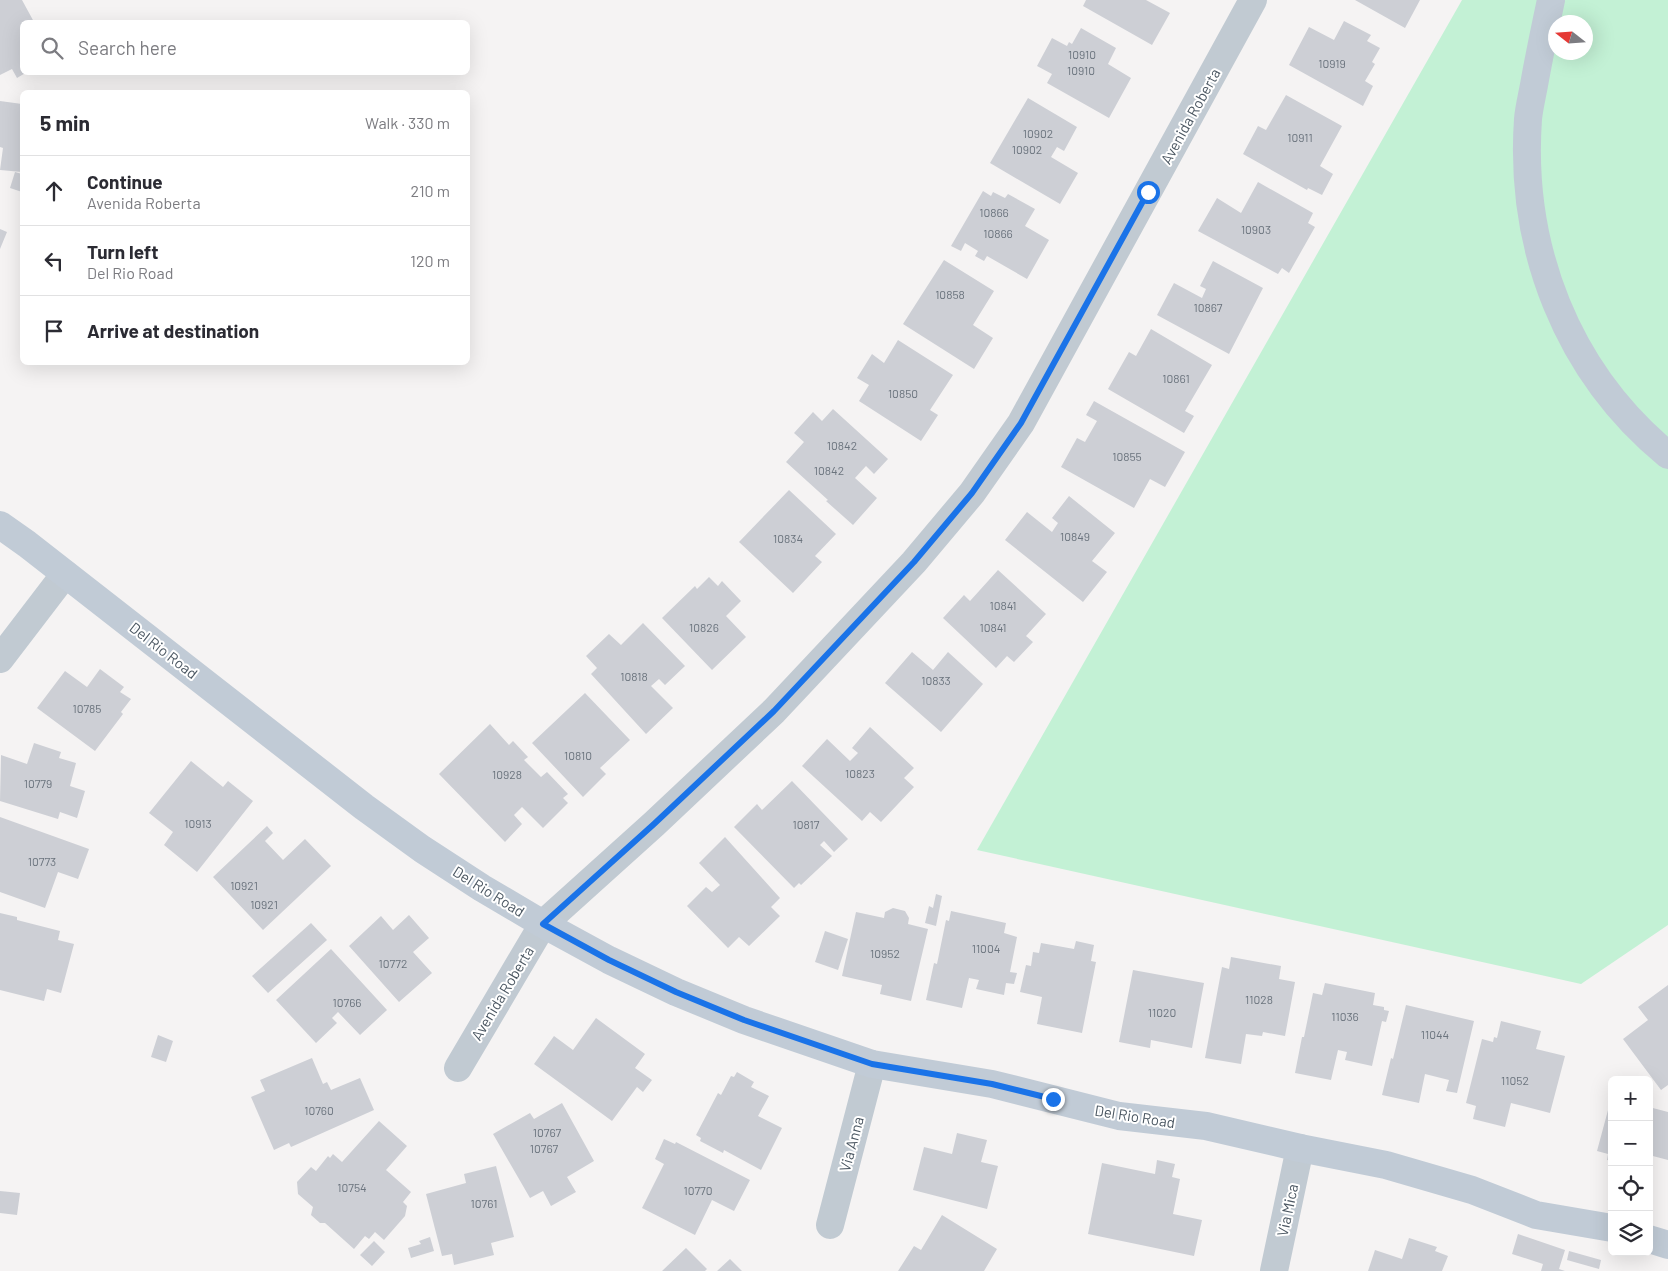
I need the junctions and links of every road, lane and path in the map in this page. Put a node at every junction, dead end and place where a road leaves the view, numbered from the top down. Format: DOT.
graph roads {
  1 [pos="1253,0"];
  2 [pos="1552,0"];
  3 [pos="1668,455"];
  4 [pos="0,525"];
  5 [pos="65,574"];
  6 [pos="0,659"];
  7 [pos="543,924"];
  8 [pos="872,1064"];
  9 [pos="458,1068"];
  10 [pos="1300,1148"];
  11 [pos="830,1224"];
  12 [pos="1608,1227"];
  13 [pos="1653,1240"];
  14 [pos="1668,1245"];
  15 [pos="1274,1271"];
  1 -- 7 [label="street, Avenida Roberta"];
  2 -- 3 [label="main road"];
  4 -- 5 [label="main road, Del Rio Road"];
  5 -- 6 [label="street"];
  5 -- 7 [label="main road, Del Rio Road"];
  7 -- 8 [label="main road, Del Rio Road"];
  7 -- 9 [label="street, Avenida Roberta"];
  8 -- 10 [label="main road, Del Rio Road"];
  8 -- 11 [label="street, Via Anna"];
  10 -- 12 [label="main road, Del Rio Road"];
  10 -- 15 [label="street, Via Mica"];
  13 -- 14 [label="main road"];
}
